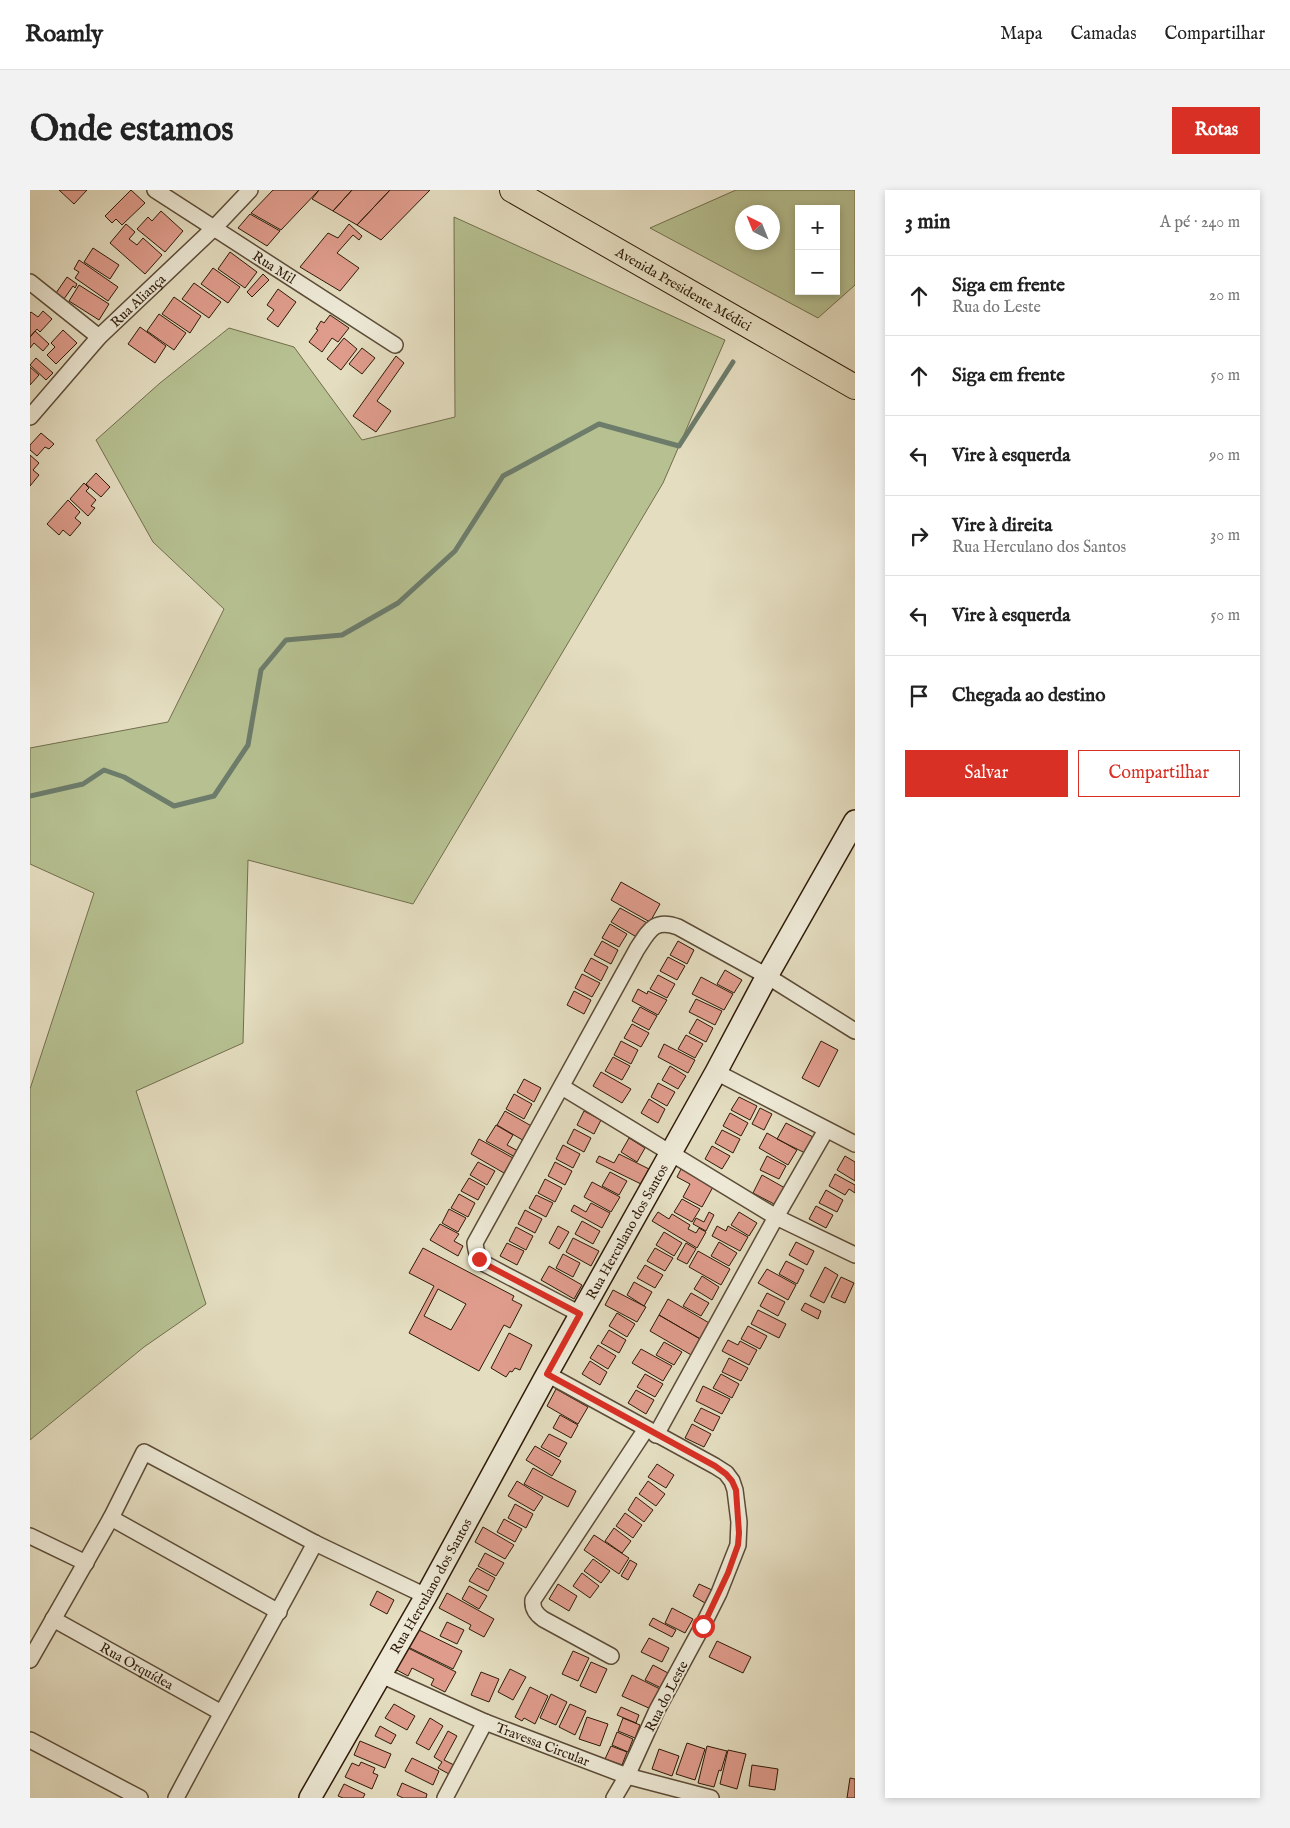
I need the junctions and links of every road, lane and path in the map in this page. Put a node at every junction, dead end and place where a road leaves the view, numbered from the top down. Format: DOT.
graph roads {
  1 [pos="155,190"];
  2 [pos="250,190"];
  3 [pos="512,190"];
  4 [pos="214,228"];
  5 [pos="30,282"];
  6 [pos="99,337"];
  7 [pos="395,345"];
  8 [pos="852,382"];
  9 [pos="30,417"];
  10 [pos="853,831"];
  11 [pos="767,976"];
  12 [pos="855,1031"];
  13 [pos="716,1072"];
  14 [pos="562,1087"];
  15 [pos="826,1130"];
  16 [pos="855,1144"];
  17 [pos="671,1152"];
  18 [pos="776,1217"];
  19 [pos="855,1255"];
  20 [pos="580,1314"];
  21 [pos="547,1374"];
  22 [pos="651,1432"];
  23 [pos="111,1518"];
  24 [pos="30,1536"];
  25 [pos="315,1542"];
  26 [pos="86,1563"];
  27 [pos="426,1596"];
  28 [pos="279,1612"];
  29 [pos="54,1619"];
  30 [pos="611,1656"];
  31 [pos="30,1660"];
  32 [pos="381,1675"];
  33 [pos="220,1712"];
  34 [pos="485,1722"];
  35 [pos="30,1740"];
  36 [pos="627,1776"];
  37 [pos="140,1798"];
  38 [pos="176,1798"];
  39 [pos="310,1798"];
  40 [pos="445,1798"];
  41 [pos="614,1798"];
  42 [pos="711,1798"];
  1 -- 4 [label="street, Rua Mil"];
  2 -- 4 [label="street, Rua Aliança"];
  3 -- 8 [label="main road, Avenida Presidente Médici"];
  4 -- 6 [label="street, Rua Aliança"];
  4 -- 7 [label="street, Rua Mil"];
  5 -- 6 [label="street"];
  6 -- 9 [label="street, Rua Aliança"];
  10 -- 11 [label="street, Rua Herculano dos Santos"];
  11 -- 12 [label="street"];
  11 -- 13 [label="street, Rua Herculano dos Santos"];
  11 -- 14 [label="street"];
  13 -- 15 [label="street"];
  13 -- 17 [label="street, Rua Herculano dos Santos"];
  14 -- 17 [label="street"];
  14 -- 20 [label="street"];
  15 -- 16 [label="street"];
  15 -- 18 [label="street"];
  17 -- 18 [label="street"];
  17 -- 20 [label="street, Rua Herculano dos Santos"];
  18 -- 19 [label="street"];
  18 -- 22 [label="street"];
  20 -- 21 [label="street, Rua Herculano dos Santos"];
  21 -- 22 [label="street, Rua do Leste"];
  21 -- 27 [label="street, Rua Herculano dos Santos"];
  22 -- 30 [label="street"];
  22 -- 36 [label="street, Rua do Leste"];
  23 -- 25 [label="street"];
  23 -- 26 [label="street"];
  23 -- 28 [label="street"];
  24 -- 26 [label="street"];
  25 -- 27 [label="street"];
  25 -- 28 [label="street"];
  26 -- 29 [label="street"];
  27 -- 32 [label="street, Rua Herculano dos Santos"];
  28 -- 33 [label="street"];
  29 -- 31 [label="street"];
  29 -- 33 [label="street, Rua Orquídea"];
  32 -- 34 [label="street, Travessa Circular"];
  32 -- 39 [label="street, Rua Herculano dos Santos"];
  33 -- 38 [label="street"];
  34 -- 36 [label="street, Travessa Circular"];
  34 -- 40 [label="street"];
  35 -- 37 [label="street"];
  36 -- 41 [label="street, Rua do Leste"];
  36 -- 42 [label="street, Travessa Circular"];
}
